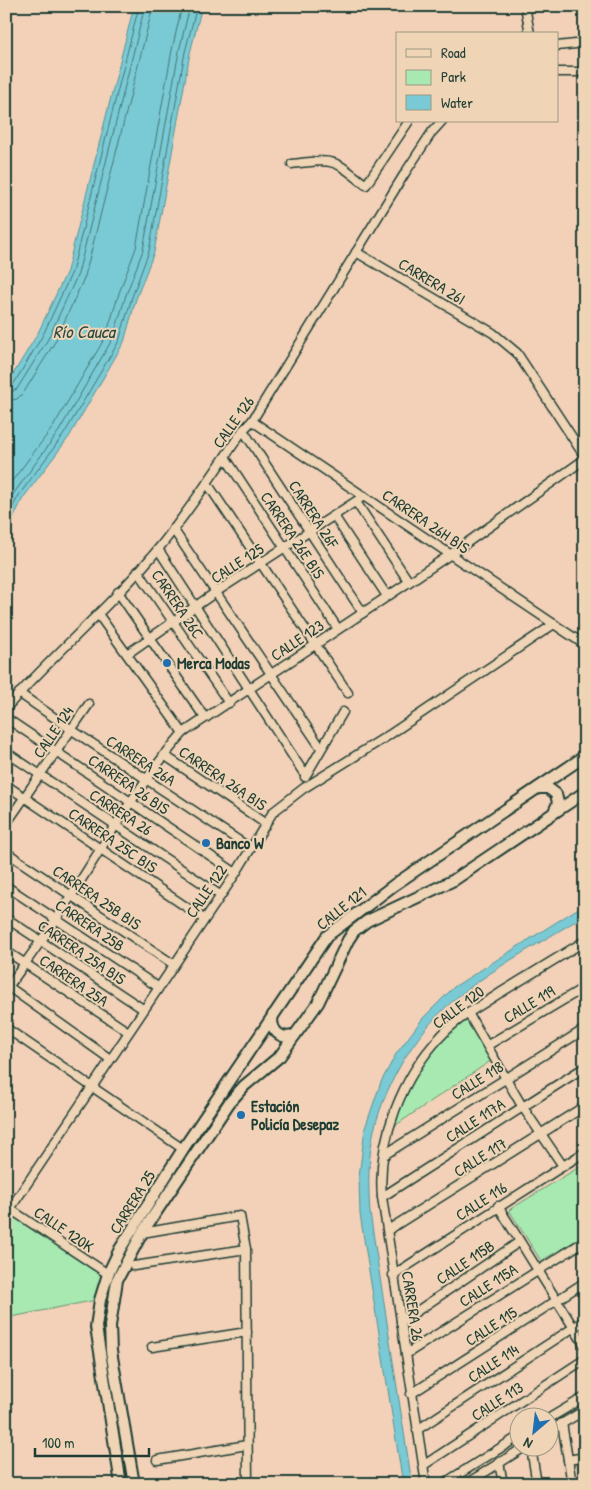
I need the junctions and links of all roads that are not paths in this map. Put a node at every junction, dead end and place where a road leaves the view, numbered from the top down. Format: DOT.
graph roads {
  1 [pos="525,6"];
  2 [pos="530,32"];
  3 [pos="585,43"];
  4 [pos="558,46"];
  5 [pos="558,72"];
  6 [pos="585,72"];
  7 [pos="408,122"];
  8 [pos="441,122"];
  9 [pos="292,164"];
  10 [pos="356,252"];
  11 [pos="252,421"];
  12 [pos="243,430"];
  13 [pos="225,457"];
  14 [pos="585,458"];
  15 [pos="206,482"];
  16 [pos="364,496"];
  17 [pos="356,502"];
  18 [pos="334,516"];
  19 [pos="173,530"];
  20 [pos="309,532"];
  21 [pos="286,547"];
  22 [pos="158,549"];
  23 [pos="451,554"];
  24 [pos="261,564"];
  25 [pos="138,571"];
  26 [pos="409,582"];
  27 [pos="118,592"];
  28 [pos="216,592"];
  29 [pos="387,596"];
  30 [pos="196,608"];
  31 [pos="363,613"];
  32 [pos="98,614"];
  33 [pos="174,623"];
  34 [pos="554,624"];
  35 [pos="338,629"];
  36 [pos="150,639"];
  37 [pos="585,644"];
  38 [pos="315,645"];
  39 [pos="127,654"];
  40 [pos="271,675"];
  41 [pos="248,690"];
  42 [pos="19,693"];
  43 [pos="348,693"];
  44 [pos="228,703"];
  45 [pos="89,704"];
  46 [pos="6,708"];
  47 [pos="343,712"];
  48 [pos="6,718"];
  49 [pos="205,718"];
  50 [pos="72,730"];
  51 [pos="183,734"];
  52 [pos="321,748"];
  53 [pos="6,752"];
  54 [pos="57,752"];
  55 [pos="164,755"];
  56 [pos="585,756"];
  57 [pos="305,775"];
  58 [pos="40,776"];
  59 [pos="146,780"];
  60 [pos="6,785"];
  61 [pos="304,788"];
  62 [pos="538,788"];
  63 [pos="585,792"];
  64 [pos="25,798"];
  65 [pos="131,802"];
  66 [pos="554,812"];
  67 [pos="6,824"];
  68 [pos="266,824"];
  69 [pos="116,825"];
  70 [pos="250,848"];
  71 [pos="100,849"];
  72 [pos="6,852"];
  73 [pos="236,872"];
  74 [pos="6,886"];
  75 [pos="71,895"];
  76 [pos="220,895"];
  77 [pos="6,918"];
  78 [pos="56,919"];
  79 [pos="204,919"];
  80 [pos="41,940"];
  81 [pos="585,941"];
  82 [pos="6,951"];
  83 [pos="25,963"];
  84 [pos="173,964"];
  85 [pos="158,987"];
  86 [pos="585,987"];
  87 [pos="7,988"];
  88 [pos="143,1010"];
  89 [pos="468,1013"];
  90 [pos="273,1014"];
  91 [pos="6,1028"];
  92 [pos="585,1029"];
  93 [pos="127,1031"];
  94 [pos="295,1035"];
  95 [pos="488,1045"];
  96 [pos="110,1059"];
  97 [pos="585,1067"];
  98 [pos="506,1078"];
  99 [pos="91,1087"];
  100 [pos="522,1106"];
  101 [pos="585,1106"];
  102 [pos="387,1131"];
  103 [pos="542,1134"];
  104 [pos="183,1149"];
  105 [pos="585,1152"];
  106 [pos="193,1155"];
  107 [pos="384,1155"];
  108 [pos="563,1166"];
  109 [pos="382,1197"];
  110 [pos="498,1206"];
  111 [pos="8,1210"];
  112 [pos="388,1230"];
  113 [pos="142,1233"];
  114 [pos="585,1241"];
  115 [pos="519,1242"];
  116 [pos="246,1248"];
  117 [pos="134,1266"];
  118 [pos="537,1270"];
  119 [pos="108,1274"];
  120 [pos="393,1275"];
  121 [pos="585,1282"];
  122 [pos="556,1300"];
  123 [pos="585,1320"];
  124 [pos="401,1322"];
  125 [pos="573,1327"];
  126 [pos="247,1332"];
  127 [pos="585,1346"];
  128 [pos="152,1347"];
  129 [pos="406,1354"];
  130 [pos="585,1359"];
  131 [pos="412,1394"];
  132 [pos="585,1397"];
  133 [pos="585,1410"];
  134 [pos="558,1413"];
  135 [pos="562,1424"];
  136 [pos="558,1426"];
  137 [pos="417,1430"];
  138 [pos="508,1443"];
  139 [pos="247,1445"];
  140 [pos="508,1457"];
  141 [pos="585,1457"];
  142 [pos="532,1458"];
  143 [pos="158,1460"];
  144 [pos="568,1460"];
  145 [pos="499,1462"];
  146 [pos="424,1465"];
  147 [pos="121,1483"];
  148 [pos="468,1483"];
  149 [pos="134,1484"];
  150 [pos="248,1484"];
  151 [pos="426,1484"];
  152 [pos="443,1484"];
  153 [pos="503,1484"];
  154 [pos="537,1484"];
  155 [pos="572,1484"];
  1 -- 2 [label="street"];
  3 -- 4 [label="street"];
  5 -- 6 [label="street"];
  7 -- 9 [label="street"];
  8 -- 10 [label="street, CALLE 126"];
  10 -- 11 [label="street, CALLE 126"];
  10 -- 14 [label="street, CARRERA 26I"];
  11 -- 12 [label="street, CALLE 126"];
  11 -- 16 [label="street, CARRERA 26H BIS"];
  12 -- 13 [label="street, CALLE 126"];
  12 -- 20 [label="street, CARRERA 26F"];
  13 -- 15 [label="street, CALLE 126"];
  13 -- 21 [label="street, CARRERA 26E BIS"];
  14 -- 23 [label="street, CALLE 123"];
  15 -- 19 [label="street, CALLE 126"];
  15 -- 24 [label="street"];
  16 -- 17 [label="street, CALLE 125"];
  16 -- 23 [label="street, CARRERA 26H BIS"];
  17 -- 18 [label="street, CALLE 125"];
  17 -- 26 [label="street"];
  18 -- 20 [label="street, CALLE 125"];
  18 -- 29 [label="street"];
  19 -- 22 [label="street, CALLE 126"];
  19 -- 28 [label="street"];
  20 -- 21 [label="street, CALLE 125"];
  20 -- 31 [label="street, CARRERA 26F"];
  21 -- 24 [label="street, CALLE 125"];
  21 -- 35 [label="street, CARRERA 26E BIS"];
  22 -- 25 [label="street, CALLE 126"];
  22 -- 30 [label="street"];
  23 -- 26 [label="street, CALLE 123"];
  23 -- 34 [label="street, CARRERA 26H BIS"];
  24 -- 28 [label="street, CALLE 125"];
  24 -- 38 [label="street"];
  25 -- 27 [label="street, CALLE 126"];
  25 -- 33 [label="street, CARRERA 26C"];
  26 -- 29 [label="street, CALLE 123"];
  27 -- 32 [label="street, CALLE 126"];
  27 -- 36 [label="street"];
  28 -- 30 [label="street, CALLE 125"];
  28 -- 40 [label="street"];
  29 -- 31 [label="street, CALLE 123"];
  30 -- 33 [label="street, CALLE 125"];
  30 -- 41 [label="street"];
  31 -- 35 [label="street, CALLE 123"];
  32 -- 39 [label="street"];
  32 -- 42 [label="street, CALLE 126"];
  33 -- 36 [label="street, CALLE 125"];
  33 -- 44 [label="street, CARRERA 26C"];
  34 -- 37 [label="street, CARRERA 26H BIS"];
  34 -- 61 [label="street, CALLE 122"];
  35 -- 38 [label="street, CALLE 123"];
  36 -- 39 [label="street, CALLE 125"];
  36 -- 49 [label="street"];
  38 -- 40 [label="street, CALLE 123"];
  38 -- 43 [label="street"];
  39 -- 51 [label="street"];
  40 -- 41 [label="street, CALLE 123"];
  40 -- 52 [label="street"];
  41 -- 44 [label="street, CALLE 123"];
  41 -- 57 [label="street"];
  42 -- 46 [label="street, CALLE 126"];
  42 -- 50 [label="street, CARRERA 26A"];
  44 -- 49 [label="street, CALLE 123"];
  45 -- 50 [label="street, CALLE 124"];
  47 -- 52 [label="street"];
  48 -- 54 [label="street, CARRERA 26 BIS"];
  49 -- 51 [label="street, CALLE 123"];
  50 -- 54 [label="street, CALLE 124"];
  50 -- 59 [label="street, CARRERA 26A"];
  51 -- 55 [label="street, CALLE 123"];
  52 -- 57 [label="street"];
  53 -- 58 [label="street, CARRERA 26"];
  54 -- 58 [label="street, CALLE 124"];
  54 -- 65 [label="street, CARRERA 26 BIS"];
  55 -- 59 [label="street, CALLE 123"];
  55 -- 68 [label="street, CARRERA 26A BIS"];
  56 -- 62 [label="main road, CALLE 121"];
  57 -- 61 [label="street"];
  58 -- 64 [label="street, CALLE 124"];
  58 -- 69 [label="street, CARRERA 26"];
  59 -- 65 [label="street, CALLE 123"];
  59 -- 70 [label="street, CARRERA 26A"];
  60 -- 64 [label="street, CARRERA 25C BIS"];
  61 -- 68 [label="street, CALLE 122"];
  62 -- 66 [label="main road"];
  62 -- 90 [label="main road, CALLE 121"];
  63 -- 66 [label="main road, CALLE 121"];
  64 -- 67 [label="street, CALLE 124"];
  64 -- 71 [label="street, CARRERA 25C BIS"];
  65 -- 69 [label="street, CALLE 123"];
  65 -- 73 [label="street, CARRERA 26 BIS"];
  66 -- 94 [label="main road, CALLE 121"];
  68 -- 70 [label="street, CALLE 122"];
  69 -- 71 [label="street, CALLE 123"];
  69 -- 76 [label="street, CARRERA 26"];
  70 -- 73 [label="street, CALLE 122"];
  71 -- 75 [label="street, CALLE 123"];
  71 -- 79 [label="street, CARRERA 25C BIS"];
  72 -- 75 [label="street, CARRERA 25B BIS"];
  73 -- 76 [label="street, CALLE 122"];
  74 -- 78 [label="street, CARRERA 25B"];
  75 -- 78 [label="street, CALLE 123"];
  75 -- 84 [label="street, CARRERA 25B BIS"];
  76 -- 79 [label="street, CALLE 122"];
  77 -- 80 [label="street, CARRERA 25A BIS"];
  78 -- 80 [label="street, CALLE 123"];
  78 -- 85 [label="street, CARRERA 25B"];
  79 -- 84 [label="street, CALLE 122"];
  80 -- 83 [label="street, CALLE 123"];
  80 -- 88 [label="street, CARRERA 25A BIS"];
  81 -- 89 [label="street, CALLE 120"];
  82 -- 83 [label="street, CARRERA 25A"];
  83 -- 87 [label="street, CALLE 123"];
  83 -- 93 [label="street, CARRERA 25A"];
  84 -- 85 [label="street, CALLE 122"];
  85 -- 88 [label="street, CALLE 122"];
  86 -- 95 [label="street, CALLE 119"];
  87 -- 96 [label="street"];
  88 -- 93 [label="street, CALLE 122"];
  89 -- 95 [label="street"];
  89 -- 102 [label="street, CALLE 120"];
  90 -- 94 [label="main road"];
  90 -- 104 [label="main road, CALLE 121"];
  91 -- 99 [label="street"];
  92 -- 98 [label="street, CALLE 118"];
  93 -- 96 [label="street, CALLE 122"];
  94 -- 106 [label="main road, CALLE 121"];
  95 -- 98 [label="street"];
  96 -- 99 [label="street, CALLE 122"];
  97 -- 100 [label="street, CALLE 117A"];
  98 -- 100 [label="street"];
  98 -- 107 [label="street, CALLE 118"];
  99 -- 104 [label="street"];
  99 -- 111 [label="street, CALLE 122"];
  100 -- 103 [label="street"];
  100 -- 109 [label="street, CALLE 117A"];
  101 -- 103 [label="street, CALLE 117"];
  102 -- 107 [label="street, CARRERA 26"];
  103 -- 108 [label="street"];
  103 -- 112 [label="street, CALLE 117"];
  104 -- 119 [label="main road, CARRERA 25"];
  105 -- 108 [label="street, CALLE 116"];
  106 -- 113 [label="main road, CARRERA 25"];
  107 -- 109 [label="street, CARRERA 26"];
  108 -- 110 [label="street, CALLE 116"];
  109 -- 112 [label="street, CARRERA 26"];
  110 -- 115 [label="street"];
  110 -- 120 [label="street, CALLE 116"];
  111 -- 119 [label="street, CALLE 120K"];
  112 -- 120 [label="street, CARRERA 26"];
  113 -- 116 [label="street"];
  113 -- 149 [label="main road, CARRERA 25"];
  114 -- 118 [label="street, CALLE 115A"];
  115 -- 118 [label="street"];
  115 -- 124 [label="street, CALLE 115B"];
  116 -- 117 [label="street"];
  116 -- 126 [label="street"];
  118 -- 122 [label="street"];
  118 -- 129 [label="street, CALLE 115A"];
  119 -- 147 [label="main road, CARRERA 25"];
  120 -- 124 [label="street, CARRERA 26"];
  121 -- 122 [label="street, CALLE 115"];
  122 -- 125 [label="street"];
  122 -- 131 [label="street, CALLE 115"];
  123 -- 125 [label="street, CALLE 114"];
  124 -- 129 [label="street, CARRERA 26"];
  125 -- 127 [label="street"];
  125 -- 137 [label="street, CALLE 114"];
  126 -- 128 [label="street"];
  126 -- 139 [label="street"];
  129 -- 131 [label="street, CARRERA 26"];
  130 -- 146 [label="street, CALLE 113"];
  131 -- 137 [label="street, CARRERA 26"];
  132 -- 134 [label="street"];
  133 -- 135 [label="street"];
  135 -- 136 [label="street"];
  135 -- 144 [label="street"];
  137 -- 146 [label="street, CARRERA 26"];
  138 -- 152 [label="street"];
  139 -- 143 [label="street"];
  139 -- 150 [label="street"];
  140 -- 145 [label="street"];
  141 -- 144 [label="street"];
  142 -- 154 [label="street"];
  144 -- 155 [label="street"];
  145 -- 148 [label="street"];
  145 -- 153 [label="street"];
  146 -- 151 [label="street, CARRERA 26"];
}
